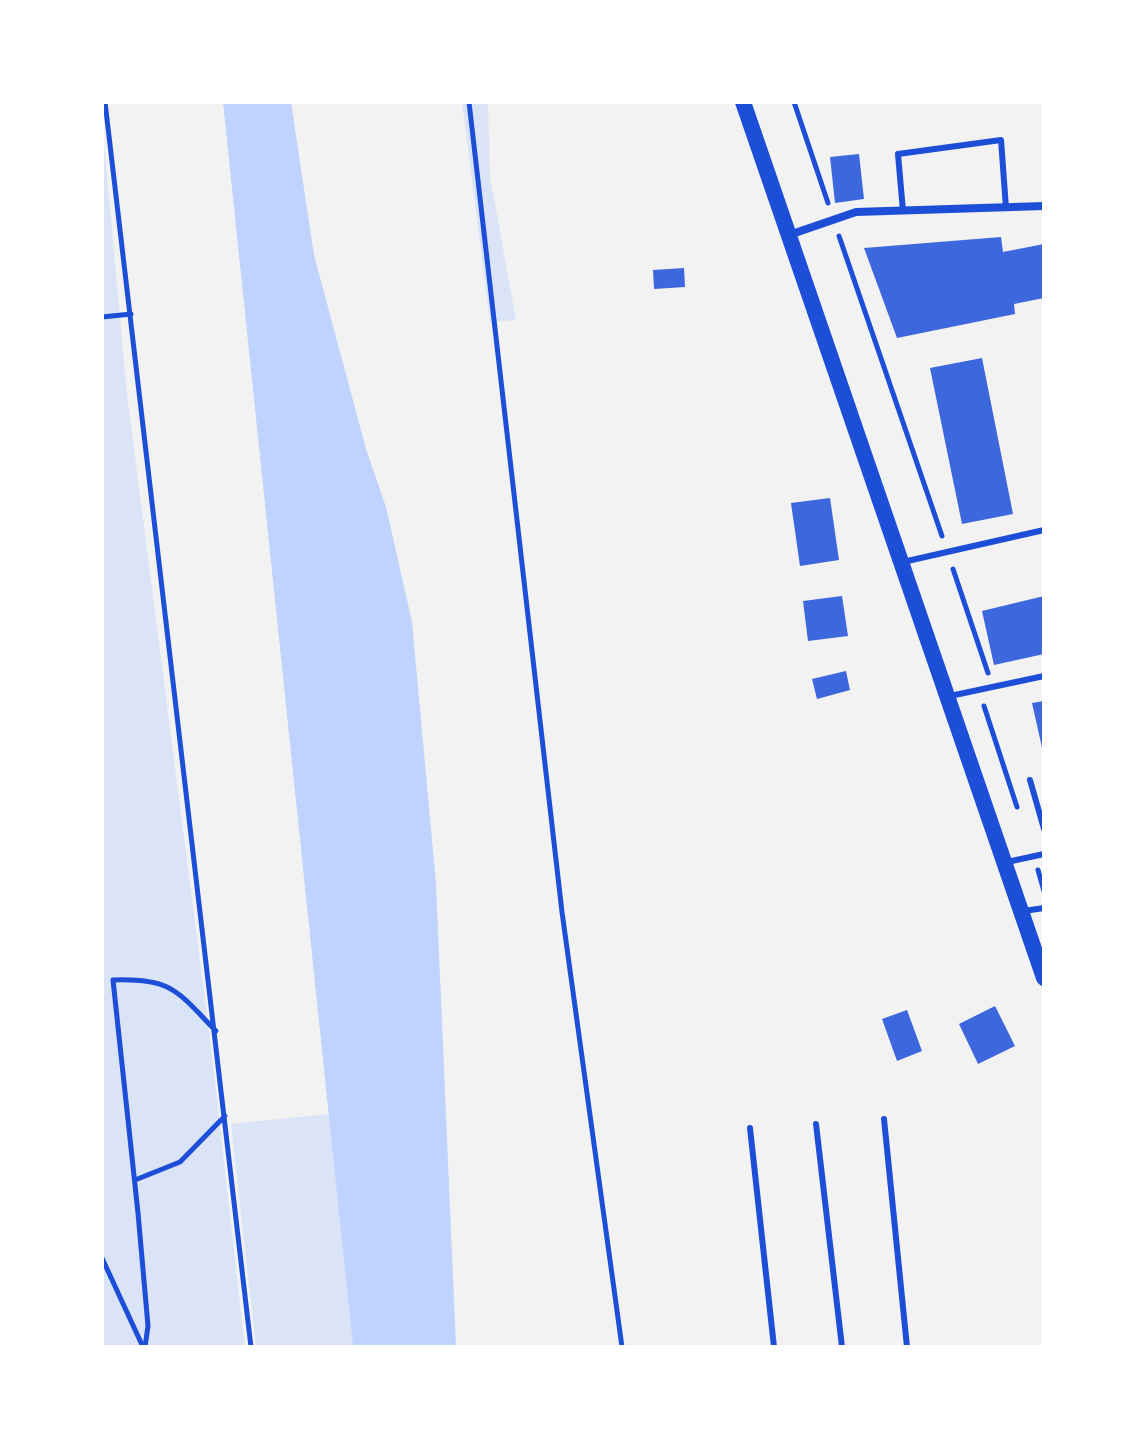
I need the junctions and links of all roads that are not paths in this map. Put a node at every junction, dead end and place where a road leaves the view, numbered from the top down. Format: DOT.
graph roads {
  1 [pos="743,102"];
  2 [pos="1044,206"];
  3 [pos="1006,208"];
  4 [pos="903,211"];
  5 [pos="789,235"];
  6 [pos="1044,530"];
  7 [pos="901,563"];
  8 [pos="1044,676"];
  9 [pos="946,697"];
  10 [pos="1030,780"];
  11 [pos="1044,829"];
  12 [pos="1044,854"];
  13 [pos="1003,863"];
  14 [pos="1044,908"];
  15 [pos="1021,912"];
  16 [pos="1044,978"];
  17 [pos="884,1119"];
  18 [pos="816,1124"];
  19 [pos="750,1128"];
  20 [pos="774,1347"];
  21 [pos="842,1347"];
  22 [pos="907,1347"];
  1 -- 5 [label="main road"];
  2 -- 3 [label="street"];
  3 -- 4 [label="street"];
  3 -- 4 [label="lane"];
  4 -- 5 [label="street"];
  5 -- 7 [label="main road"];
  6 -- 7 [label="lane"];
  7 -- 9 [label="main road"];
  8 -- 9 [label="lane"];
  9 -- 13 [label="main road"];
  10 -- 11 [label="lane"];
  12 -- 13 [label="lane"];
  13 -- 15 [label="main road"];
  14 -- 15 [label="lane"];
  15 -- 16 [label="main road"];
  17 -- 22 [label="lane"];
  18 -- 21 [label="lane"];
  19 -- 20 [label="lane"];
}
